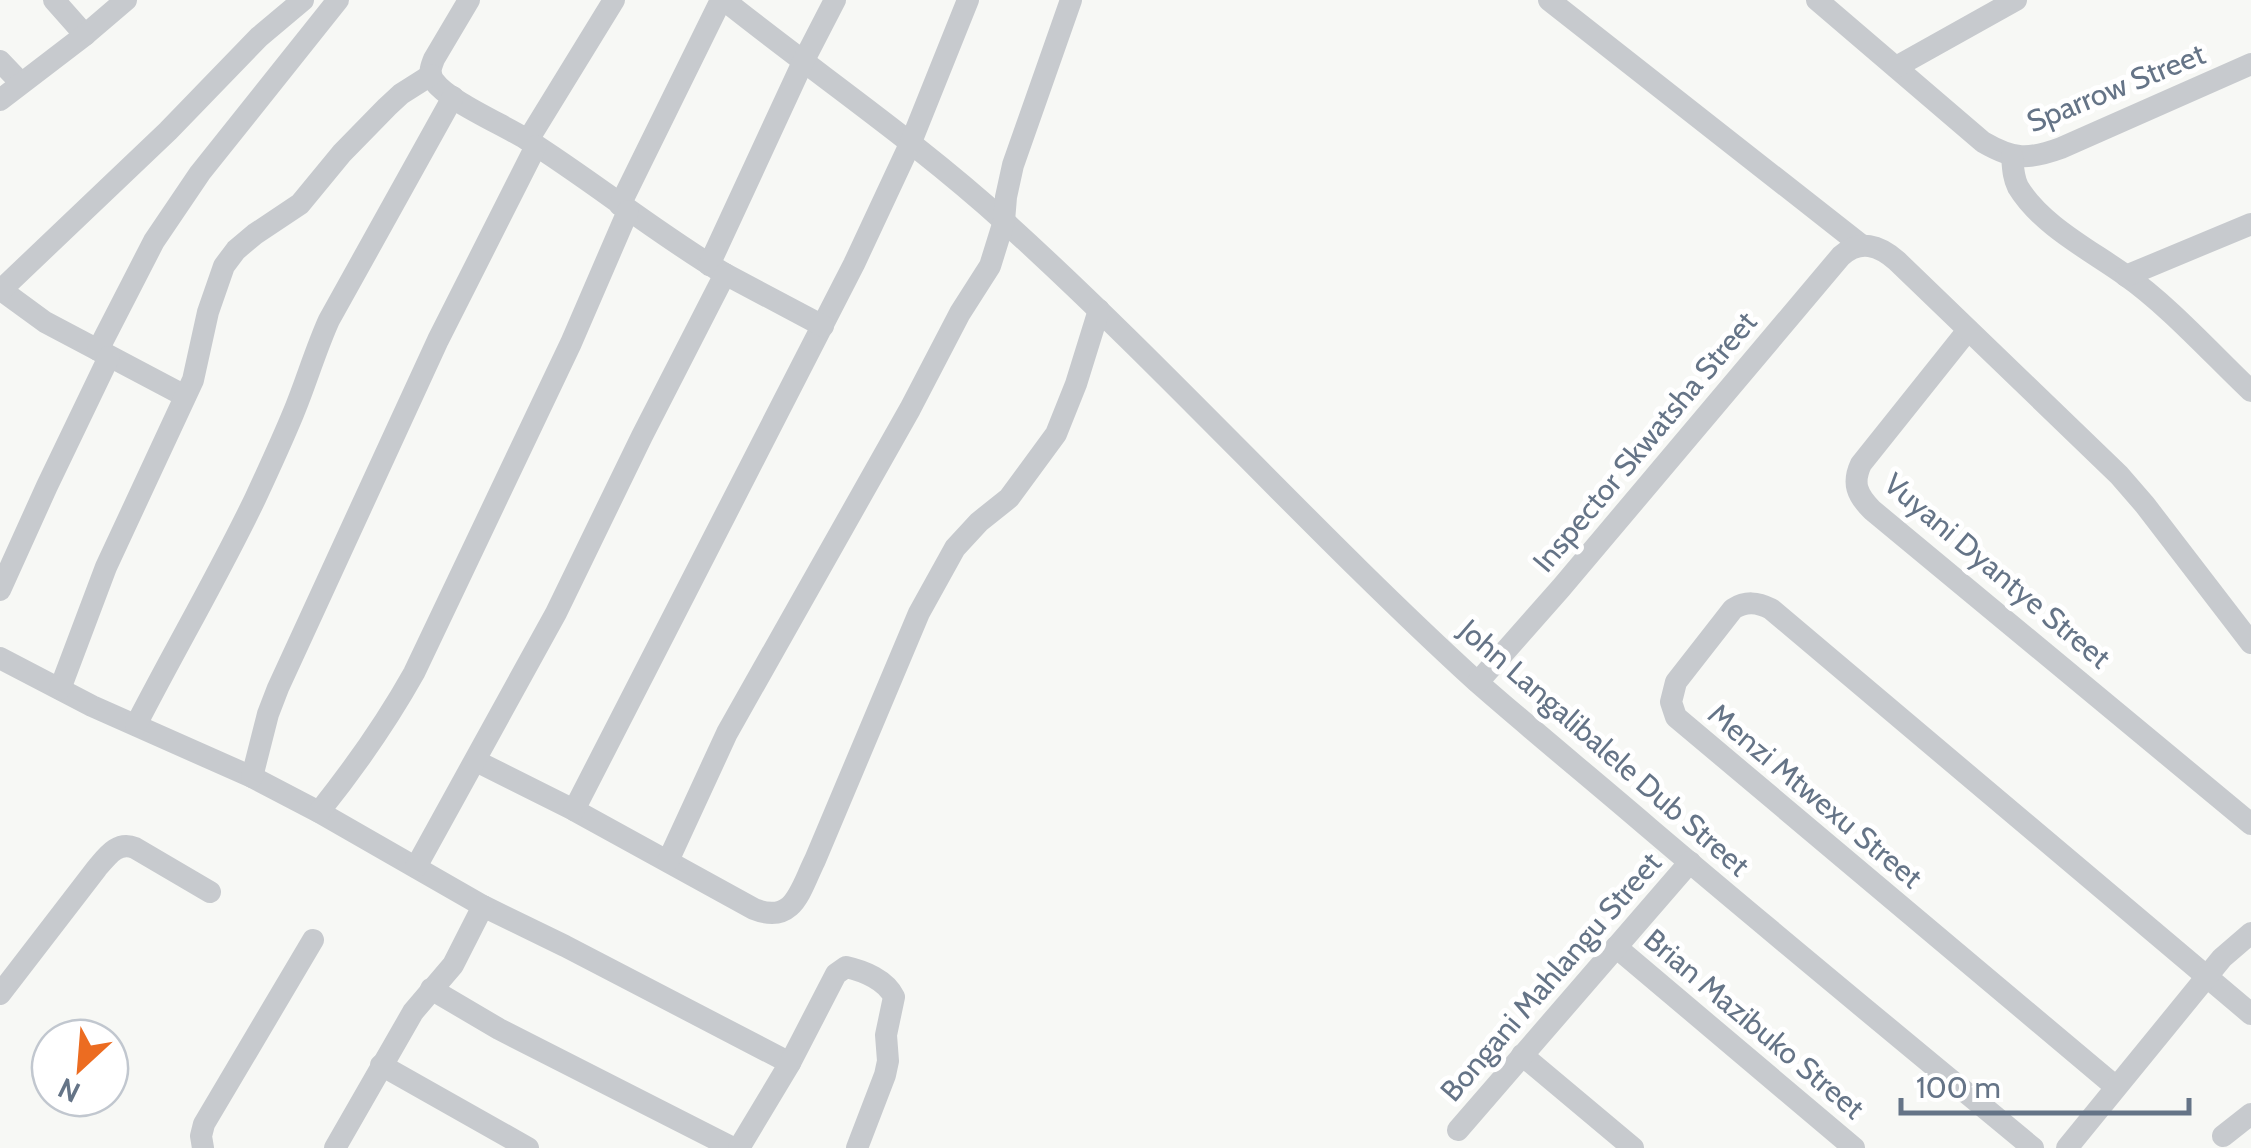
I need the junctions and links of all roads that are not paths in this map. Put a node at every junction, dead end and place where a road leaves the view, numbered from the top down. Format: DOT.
graph roads {
  1 [pos="54,0"];
  2 [pos="126,0"];
  3 [pos="304,0"];
  4 [pos="338,0"];
  5 [pos="469,0"];
  6 [pos="614,0"];
  7 [pos="723,0"];
  8 [pos="835,0"];
  9 [pos="968,0"];
  10 [pos="1071,0"];
  11 [pos="1549,0"];
  12 [pos="1817,0"];
  13 [pos="2016,0"];
  14 [pos="85,36"];
  15 [pos="0,61"];
  16 [pos="802,62"];
  17 [pos="2251,64"];
  18 [pos="1896,68"];
  19 [pos="431,75"];
  20 [pos="21,83"];
  21 [pos="454,97"];
  22 [pos="0,100"];
  23 [pos="911,142"];
  24 [pos="532,143"];
  25 [pos="2012,156"];
  26 [pos="624,208"];
  27 [pos="1004,221"];
  28 [pos="2251,224"];
  29 [pos="1861,245"];
  30 [pos="717,270"];
  31 [pos="2126,276"];
  32 [pos="1,290"];
  33 [pos="1100,310"];
  34 [pos="823,326"];
  35 [pos="1968,330"];
  36 [pos="104,354"];
  37 [pos="2251,391"];
  38 [pos="186,396"];
  39 [pos="0,590"];
  40 [pos="2251,643"];
  41 [pos="0,658"];
  42 [pos="1478,682"];
  43 [pos="60,690"];
  44 [pos="136,725"];
  45 [pos="476,761"];
  46 [pos="252,777"];
  47 [pos="574,810"];
  48 [pos="319,812"];
  49 [pos="2251,824"];
  50 [pos="668,861"];
  51 [pos="1690,862"];
  52 [pos="416,866"];
  53 [pos="210,892"];
  54 [pos="483,906"];
  55 [pos="2251,933"];
  56 [pos="314,940"];
  57 [pos="1616,947"];
  58 [pos="2208,976"];
  59 [pos="431,988"];
  60 [pos="0,994"];
  61 [pos="2251,1014"];
  62 [pos="1522,1055"];
  63 [pos="790,1064"];
  64 [pos="381,1066"];
  65 [pos="2116,1087"];
  66 [pos="2251,1114"];
  67 [pos="1458,1130"];
  68 [pos="2222,1136"];
  69 [pos="341,1146"];
  70 [pos="1629,1147"];
  71 [pos="203,1148"];
  72 [pos="528,1148"];
  73 [pos="736,1148"];
  74 [pos="857,1148"];
  75 [pos="1854,1148"];
  76 [pos="2033,1148"];
  77 [pos="2068,1148"];
  1 -- 14 [label="street"];
  2 -- 14 [label="street"];
  3 -- 32 [label="street"];
  4 -- 36 [label="street"];
  5 -- 19 [label="street"];
  6 -- 24 [label="street"];
  7 -- 16 [label="street, John Langalibalele Dub Street"];
  7 -- 26 [label="street"];
  8 -- 16 [label="street"];
  9 -- 23 [label="street"];
  10 -- 27 [label="street"];
  11 -- 29 [label="street"];
  12 -- 18 [label="street, Sparrow Street"];
  13 -- 18 [label="street"];
  14 -- 20 [label="street"];
  15 -- 20 [label="street"];
  16 -- 23 [label="street, John Langalibalele Dub Street"];
  16 -- 30 [label="street"];
  17 -- 25 [label="street, Sparrow Street"];
  18 -- 25 [label="street, Sparrow Street"];
  19 -- 21 [label="street"];
  19 -- 38 [label="street"];
  20 -- 22 [label="street"];
  21 -- 24 [label="street"];
  21 -- 44 [label="street"];
  23 -- 27 [label="street, John Langalibalele Dub Street"];
  23 -- 34 [label="street"];
  24 -- 26 [label="street"];
  24 -- 46 [label="street"];
  25 -- 31 [label="street"];
  26 -- 30 [label="street"];
  26 -- 48 [label="street"];
  27 -- 33 [label="street, John Langalibalele Dub Street"];
  27 -- 50 [label="street"];
  28 -- 31 [label="street"];
  29 -- 35 [label="street"];
  29 -- 42 [label="street, Inspector Skwatsha Street"];
  30 -- 34 [label="street"];
  30 -- 45 [label="street"];
  31 -- 37 [label="street"];
  32 -- 36 [label="street"];
  33 -- 42 [label="street, John Langalibalele Dub Street"];
  33 -- 50 [label="street"];
  34 -- 47 [label="street"];
  35 -- 40 [label="street"];
  35 -- 49 [label="street, Vuyani Dyantye Street"];
  36 -- 38 [label="street"];
  36 -- 39 [label="street"];
  38 -- 43 [label="street"];
  41 -- 43 [label="street"];
  42 -- 51 [label="street, John Langalibalele Dub Street"];
  43 -- 44 [label="street"];
  44 -- 46 [label="street"];
  45 -- 47 [label="street"];
  45 -- 52 [label="street"];
  46 -- 48 [label="street"];
  47 -- 50 [label="street"];
  48 -- 52 [label="street"];
  51 -- 57 [label="street, Bongani Mahlangu Street"];
  51 -- 76 [label="street, John Langalibalele Dub Street"];
  52 -- 54 [label="street"];
  53 -- 60 [label="street"];
  54 -- 59 [label="street"];
  54 -- 63 [label="street"];
  55 -- 58 [label="street"];
  56 -- 71 [label="street"];
  57 -- 62 [label="street, Bongani Mahlangu Street"];
  57 -- 75 [label="street, Brian Mazibuko Street"];
  58 -- 61 [label="street, Menzi Mtwexu Street"];
  58 -- 65 [label="street"];
  58 -- 65 [label="street, Menzi Mtwexu Street"];
  59 -- 64 [label="street"];
  59 -- 73 [label="street"];
  62 -- 67 [label="street, Bongani Mahlangu Street"];
  62 -- 70 [label="street"];
  63 -- 73 [label="street"];
  63 -- 74 [label="street"];
  64 -- 69 [label="street"];
  64 -- 72 [label="street"];
  65 -- 77 [label="street"];
  66 -- 68 [label="street"];
}
